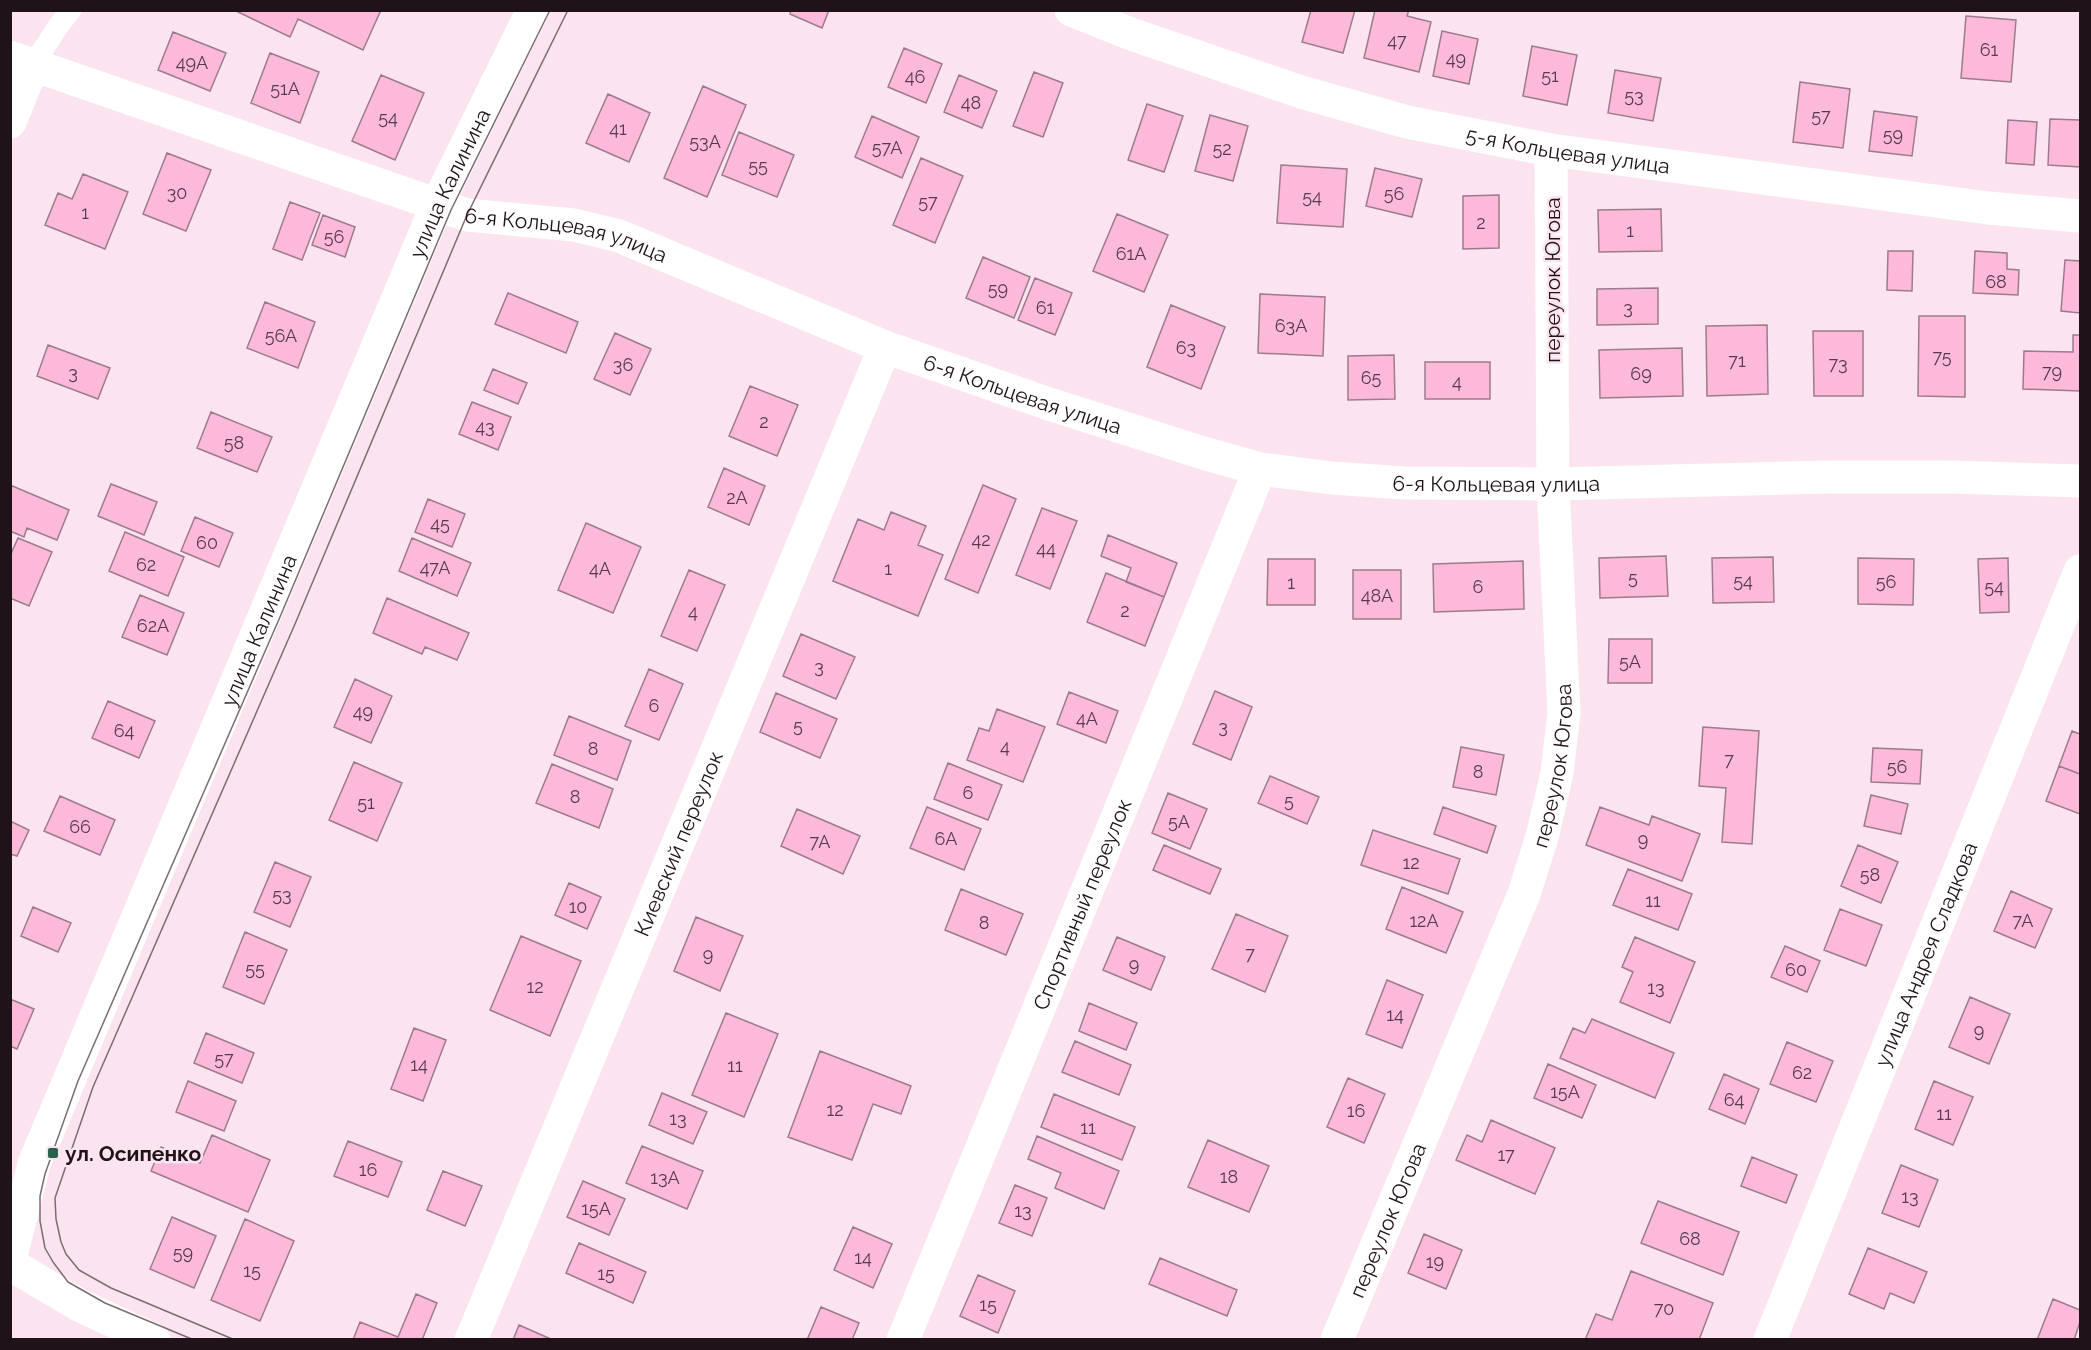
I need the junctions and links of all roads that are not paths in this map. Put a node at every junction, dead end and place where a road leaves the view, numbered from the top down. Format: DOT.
graph roads {
  1 [pos="71,10"];
  2 [pos="533,10"];
  3 [pos="1071,10"];
  4 [pos="22,61"];
  5 [pos="10,122"];
  6 [pos="1551,150"];
  7 [pos="437,205"];
  8 [pos="2080,216"];
  9 [pos="885,347"];
  10 [pos="1260,469"];
  11 [pos="2080,482"];
  12 [pos="1553,484"];
  13 [pos="2080,571"];
  14 [pos="10,1262"];
  15 [pos="154,1340"];
  16 [pos="471,1340"];
  17 [pos="903,1340"];
  18 [pos="1337,1340"];
  19 [pos="1770,1340"];
  1 -- 4 [label="lane"];
  2 -- 7 [label="street, улица Калинина"];
  3 -- 6 [label="street, 5-я Кольцевая улица"];
  4 -- 5 [label="street"];
  4 -- 7 [label="street, 6-я Кольцевая улица"];
  6 -- 8 [label="street, 5-я Кольцевая улица"];
  6 -- 12 [label="street, переулок Югова"];
  7 -- 9 [label="street, 6-я Кольцевая улица"];
  7 -- 14 [label="street, улица Калинина"];
  9 -- 10 [label="street, 6-я Кольцевая улица"];
  9 -- 16 [label="street, Киевский переулок"];
  10 -- 12 [label="street, 6-я Кольцевая улица"];
  10 -- 17 [label="street, Спортивный переулок"];
  11 -- 12 [label="street, 6-я Кольцевая улица"];
  12 -- 18 [label="street, переулок Югова"];
  13 -- 19 [label="street, улица Андрея Сладкова"];
  14 -- 15 [label="street"];
}
